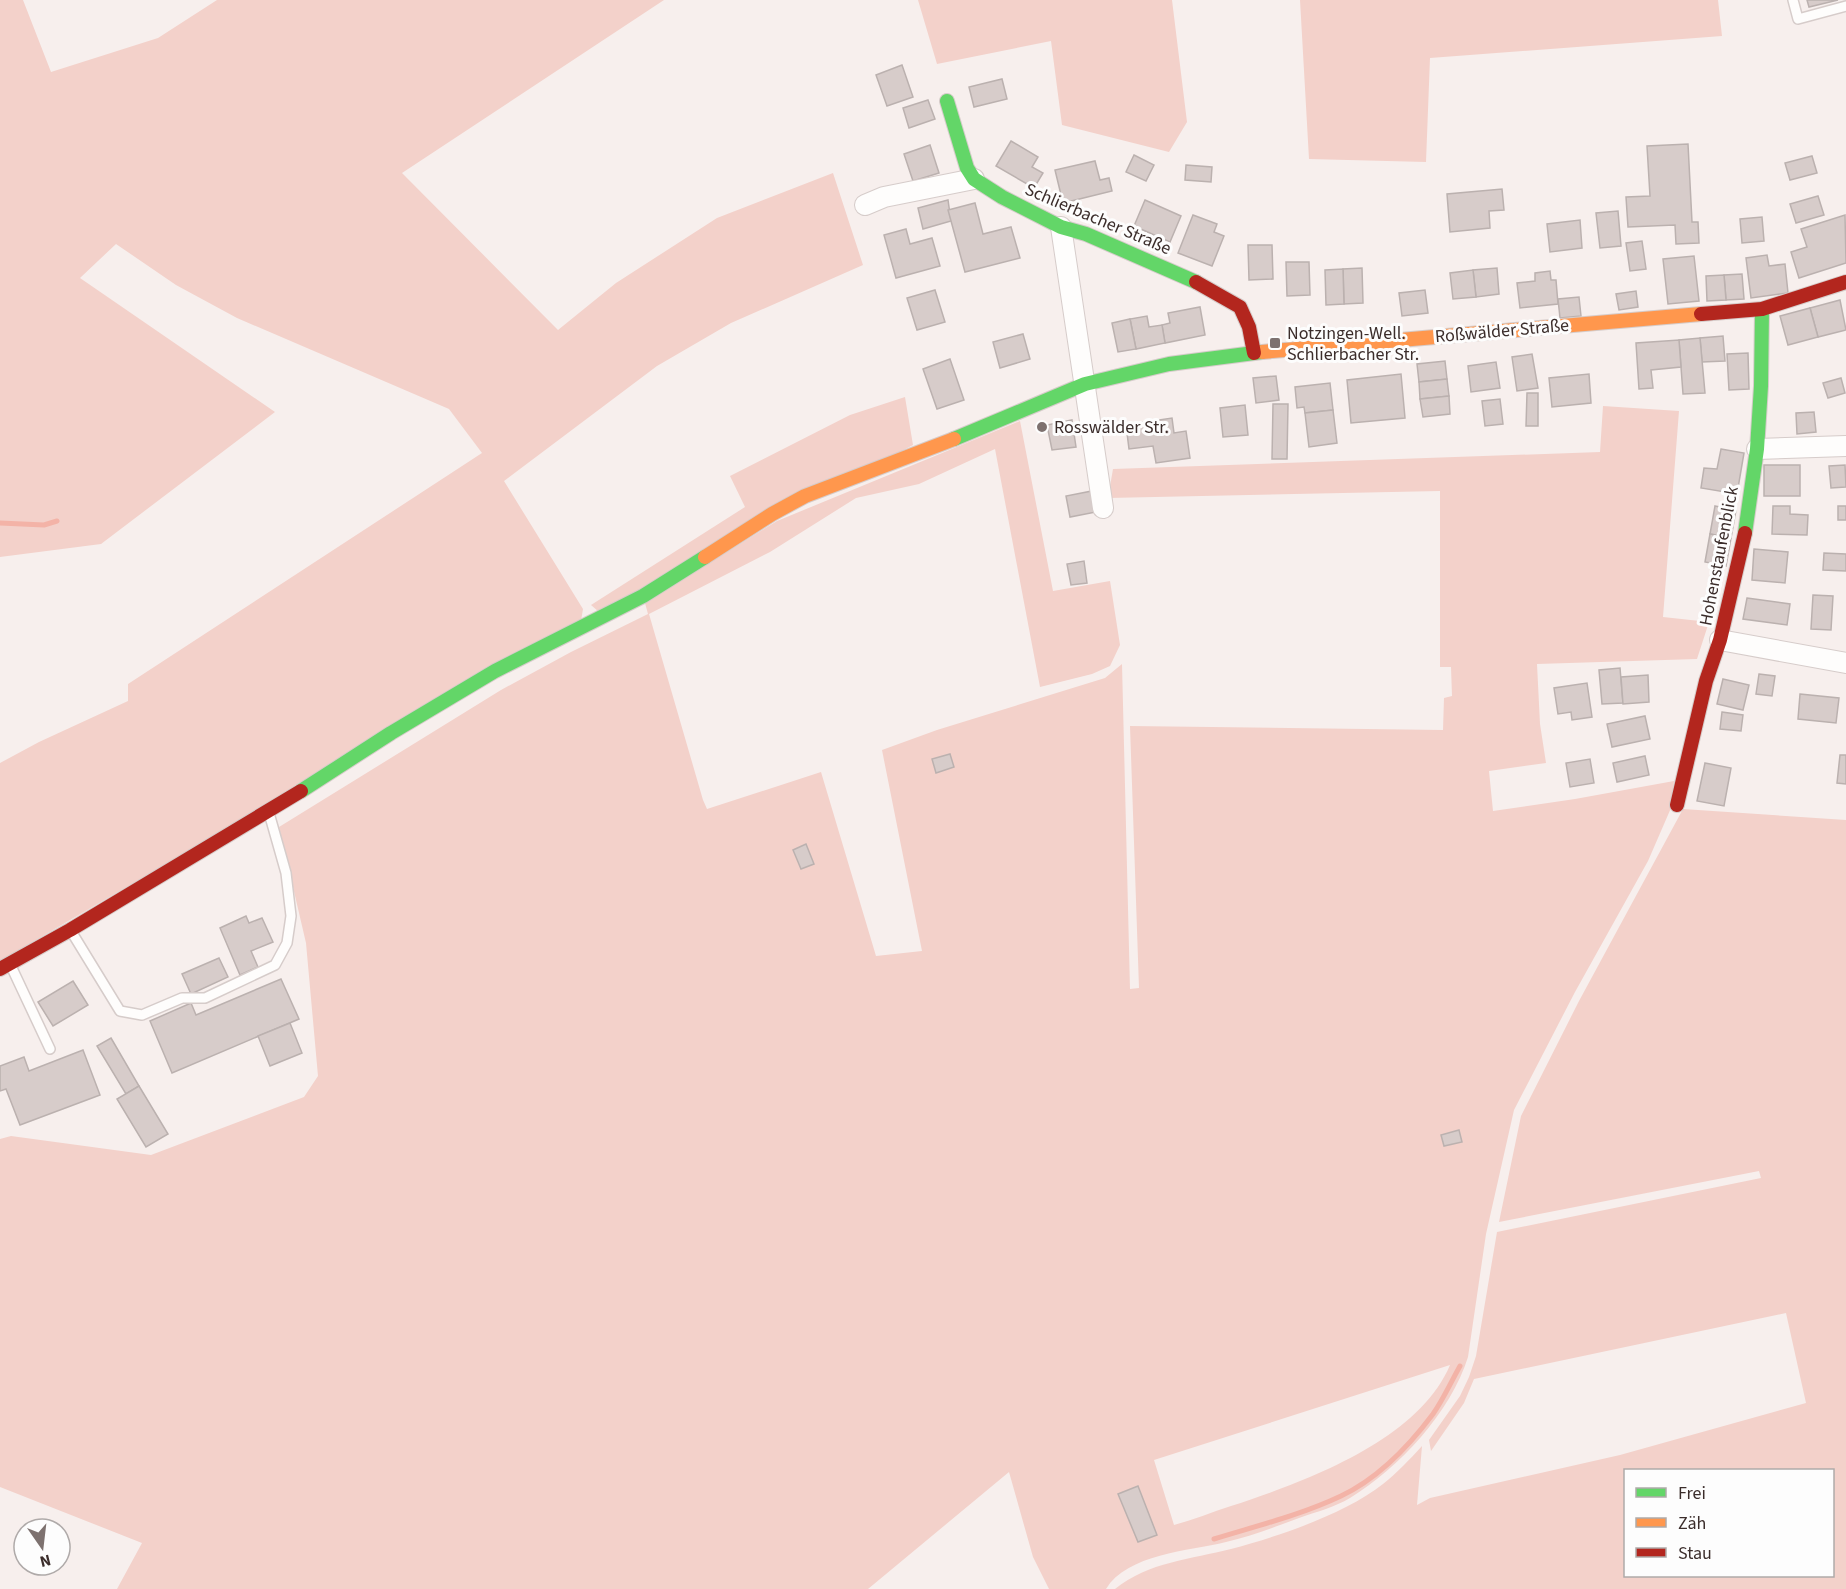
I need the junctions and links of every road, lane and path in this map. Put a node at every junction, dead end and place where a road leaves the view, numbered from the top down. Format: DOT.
graph roads {
  1 [pos="1793,0"];
  2 [pos="1846,6"];
  3 [pos="947,101"];
  4 [pos="975,179"];
  5 [pos="865,205"];
  6 [pos="1061,227"];
  7 [pos="1846,282"];
  8 [pos="1762,309"];
  9 [pos="1254,353"];
  10 [pos="1085,384"];
  11 [pos="1846,446"];
  12 [pos="1756,449"];
  13 [pos="1103,507"];
  14 [pos="1720,640"];
  15 [pos="1846,663"];
  16 [pos="1677,805"];
  17 [pos="269,811"];
  18 [pos="70,930"];
  19 [pos="5,967"];
  20 [pos="50,1049"];
  1 -- 2 [label="lane"];
  3 -- 4 [label="street"];
  4 -- 5 [label="street"];
  4 -- 6 [label="street, Schlierbacher Straße"];
  6 -- 9 [label="street, Schlierbacher Straße"];
  6 -- 10 [label="street"];
  7 -- 8 [label="street, Roßwälder Straße"];
  8 -- 9 [label="street, Roßwälder Straße"];
  8 -- 12 [label="street, Hohenstaufenblick"];
  9 -- 10 [label="street, Roßwälder Straße"];
  10 -- 13 [label="street"];
  10 -- 17 [label="street, Roßwälder Straße"];
  11 -- 12 [label="street"];
  12 -- 14 [label="street, Hohenstaufenblick"];
  14 -- 15 [label="street"];
  14 -- 16 [label="street, Hohenstaufenblick"];
  17 -- 18 [label="street, Roßwälder Straße"];
  17 -- 18 [label="lane"];
  18 -- 19 [label="street, Roßwälder Straße"];
  19 -- 20 [label="lane"];
}
